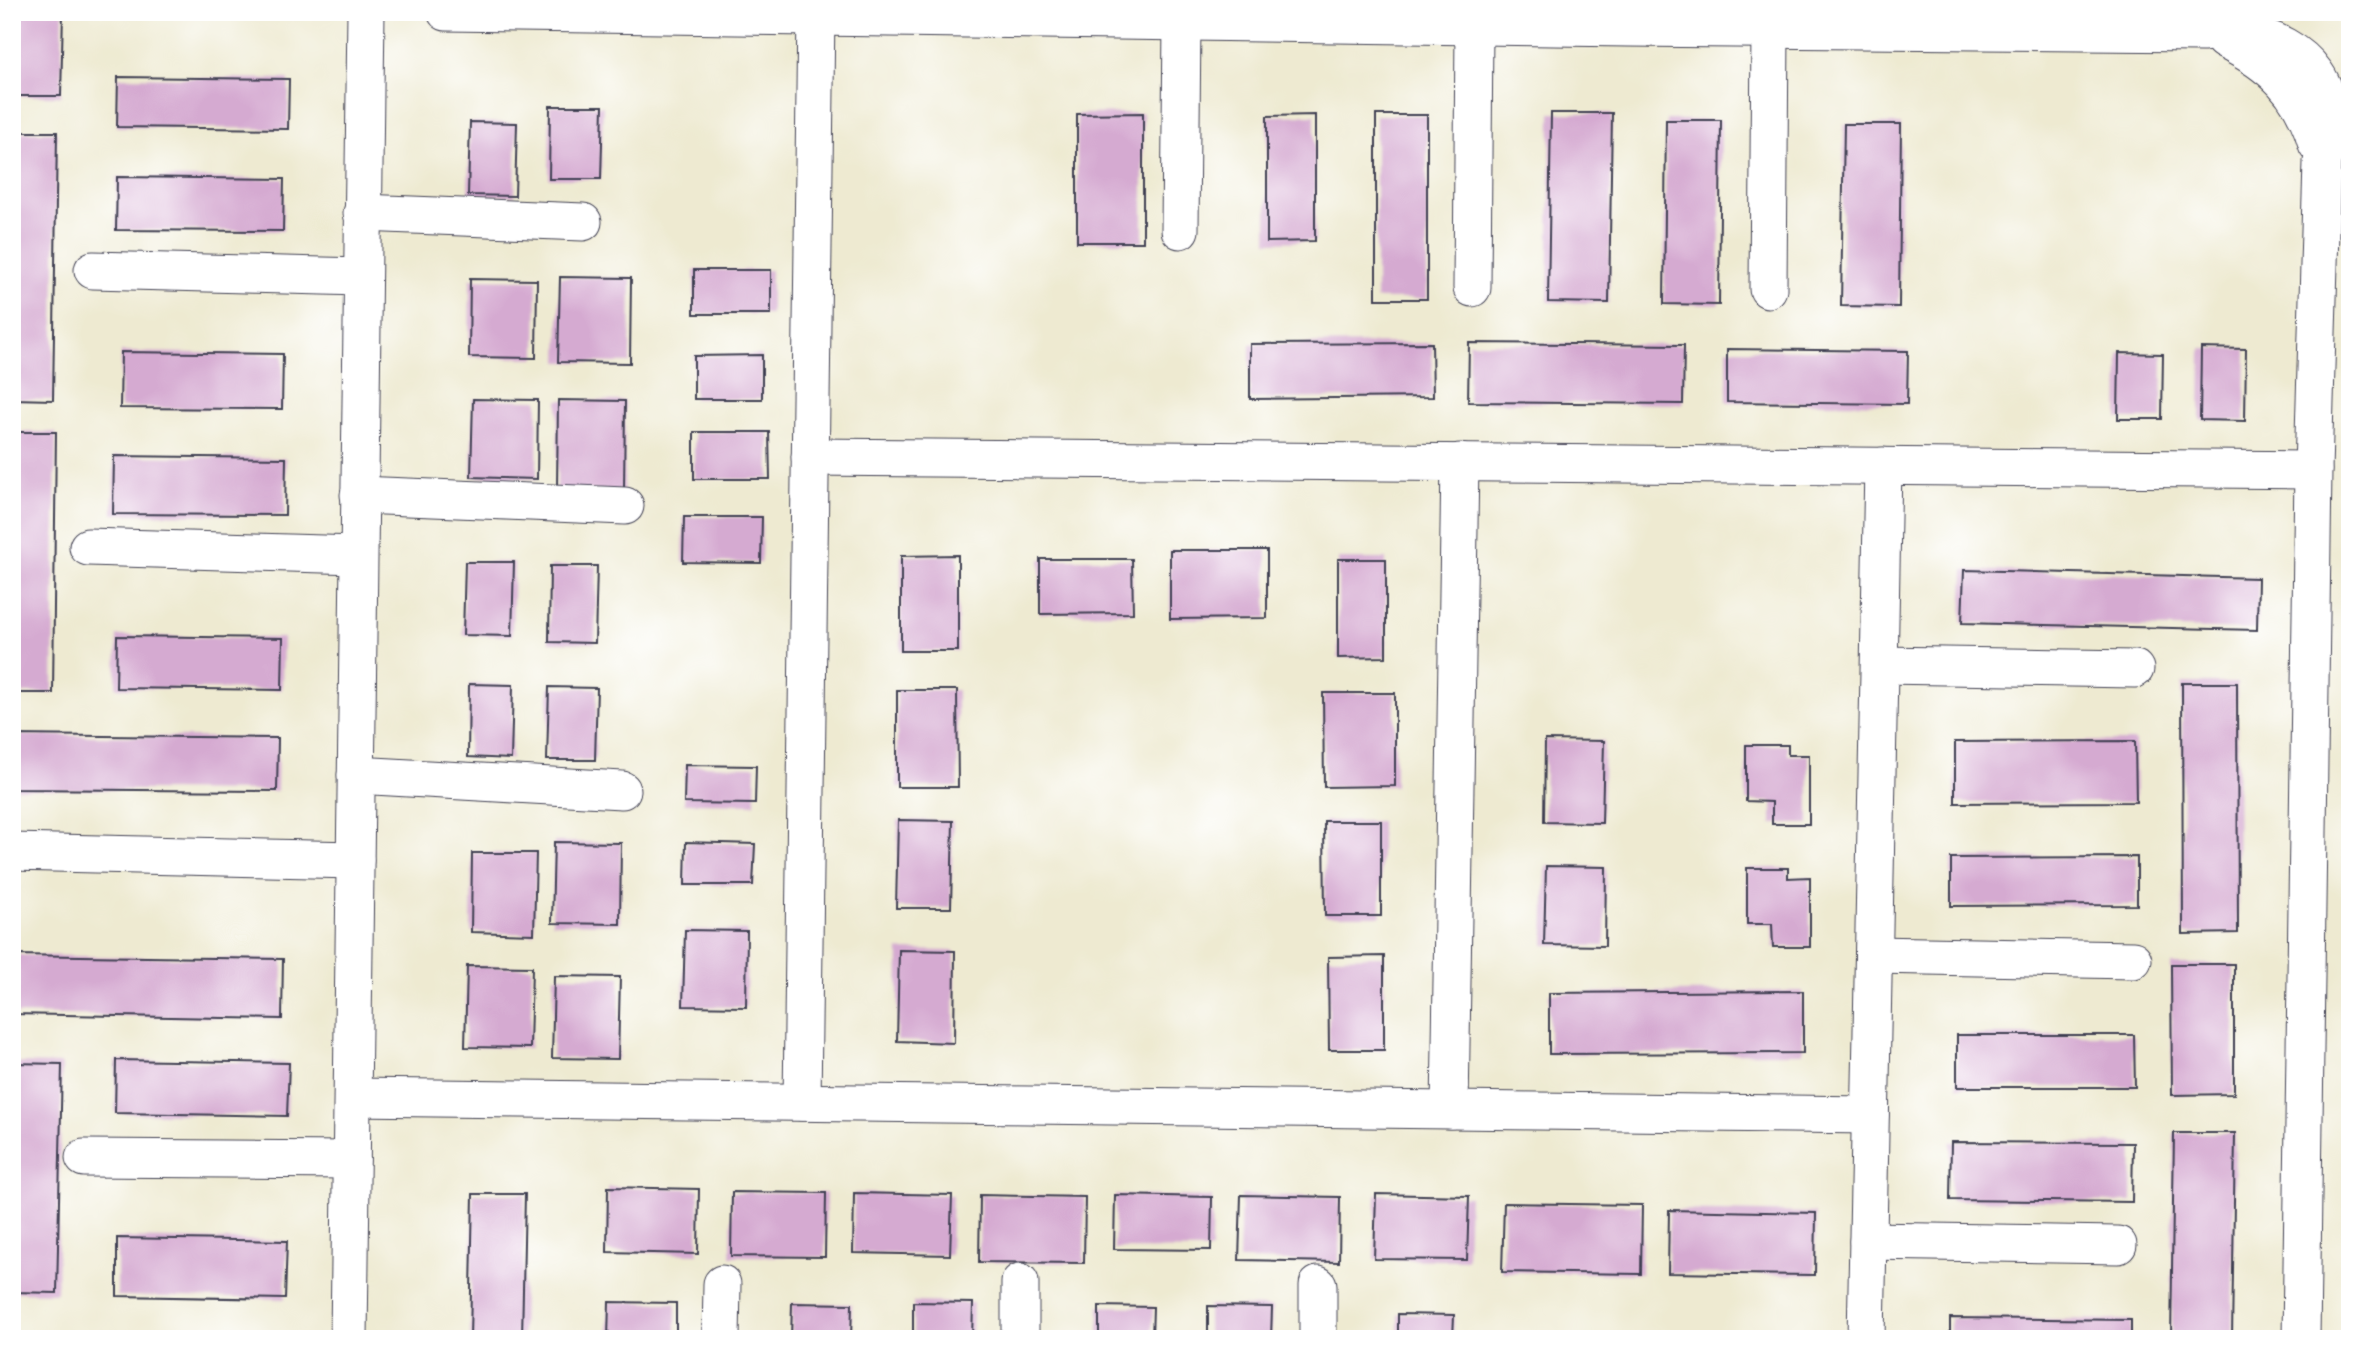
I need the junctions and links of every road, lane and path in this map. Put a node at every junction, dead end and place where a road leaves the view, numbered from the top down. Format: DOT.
graph roads {
  1 [pos="366,12"];
  2 [pos="446,12"];
  3 [pos="816,15"];
  4 [pos="1085,16"];
  5 [pos="1355,18"];
  6 [pos="1629,20"];
  7 [pos="1182,22"];
  8 [pos="1474,26"];
  9 [pos="1770,30"];
  10 [pos="2203,33"];
  11 [pos="2333,83"];
  12 [pos="2331,162"];
  13 [pos="362,213"];
  14 [pos="583,222"];
  15 [pos="1180,230"];
  16 [pos="93,270"];
  17 [pos="362,277"];
  18 [pos="1472,288"];
  19 [pos="1768,289"];
  20 [pos="810,457"];
  21 [pos="1460,462"];
  22 [pos="1883,466"];
  23 [pos="2313,470"];
  24 [pos="359,495"];
  25 [pos="625,506"];
  26 [pos="88,547"];
  27 [pos="358,555"];
  28 [pos="1880,665"];
  29 [pos="2134,669"];
  30 [pos="356,775"];
  31 [pos="622,790"];
  32 [pos="12,852"];
  33 [pos="355,860"];
  34 [pos="1874,955"];
  35 [pos="2133,960"];
  36 [pos="353,1097"];
  37 [pos="802,1102"];
  38 [pos="1450,1110"];
  39 [pos="1870,1115"];
  40 [pos="84,1158"];
  41 [pos="351,1160"];
  42 [pos="1868,1241"];
  43 [pos="2118,1245"];
  44 [pos="1020,1282"];
  45 [pos="722,1284"];
  46 [pos="1318,1285"];
  47 [pos="349,1339"];
  48 [pos="721,1339"];
  49 [pos="1020,1339"];
  50 [pos="1318,1339"];
  51 [pos="1866,1339"];
  52 [pos="2301,1339"];
  1 -- 13 [label="street"];
  2 -- 3 [label="street"];
  3 -- 4 [label="street"];
  3 -- 20 [label="street"];
  4 -- 7 [label="street"];
  5 -- 7 [label="street"];
  5 -- 8 [label="street"];
  6 -- 8 [label="street"];
  6 -- 9 [label="street"];
  7 -- 15 [label="street"];
  8 -- 18 [label="street"];
  9 -- 10 [label="street"];
  9 -- 19 [label="street"];
  10 -- 11 [label="street"];
  10 -- 12 [label="street"];
  11 -- 12 [label="street"];
  12 -- 23 [label="street"];
  13 -- 14 [label="street"];
  13 -- 17 [label="street"];
  16 -- 17 [label="street"];
  17 -- 24 [label="street"];
  20 -- 21 [label="street"];
  20 -- 37 [label="street"];
  21 -- 22 [label="street"];
  21 -- 38 [label="street"];
  22 -- 23 [label="street"];
  22 -- 28 [label="street"];
  23 -- 52 [label="street"];
  24 -- 25 [label="street"];
  24 -- 27 [label="street"];
  26 -- 27 [label="street"];
  27 -- 30 [label="street"];
  28 -- 29 [label="street"];
  28 -- 34 [label="street"];
  30 -- 31 [label="street"];
  30 -- 33 [label="street"];
  32 -- 33 [label="street"];
  33 -- 36 [label="street"];
  34 -- 35 [label="street"];
  34 -- 39 [label="street"];
  36 -- 37 [label="street"];
  36 -- 41 [label="street"];
  37 -- 38 [label="street"];
  38 -- 39 [label="street"];
  39 -- 42 [label="street"];
  40 -- 41 [label="street"];
  41 -- 47 [label="street"];
  42 -- 43 [label="street"];
  42 -- 51 [label="street"];
  44 -- 49 [label="street"];
  45 -- 48 [label="street"];
  46 -- 50 [label="street"];
}
